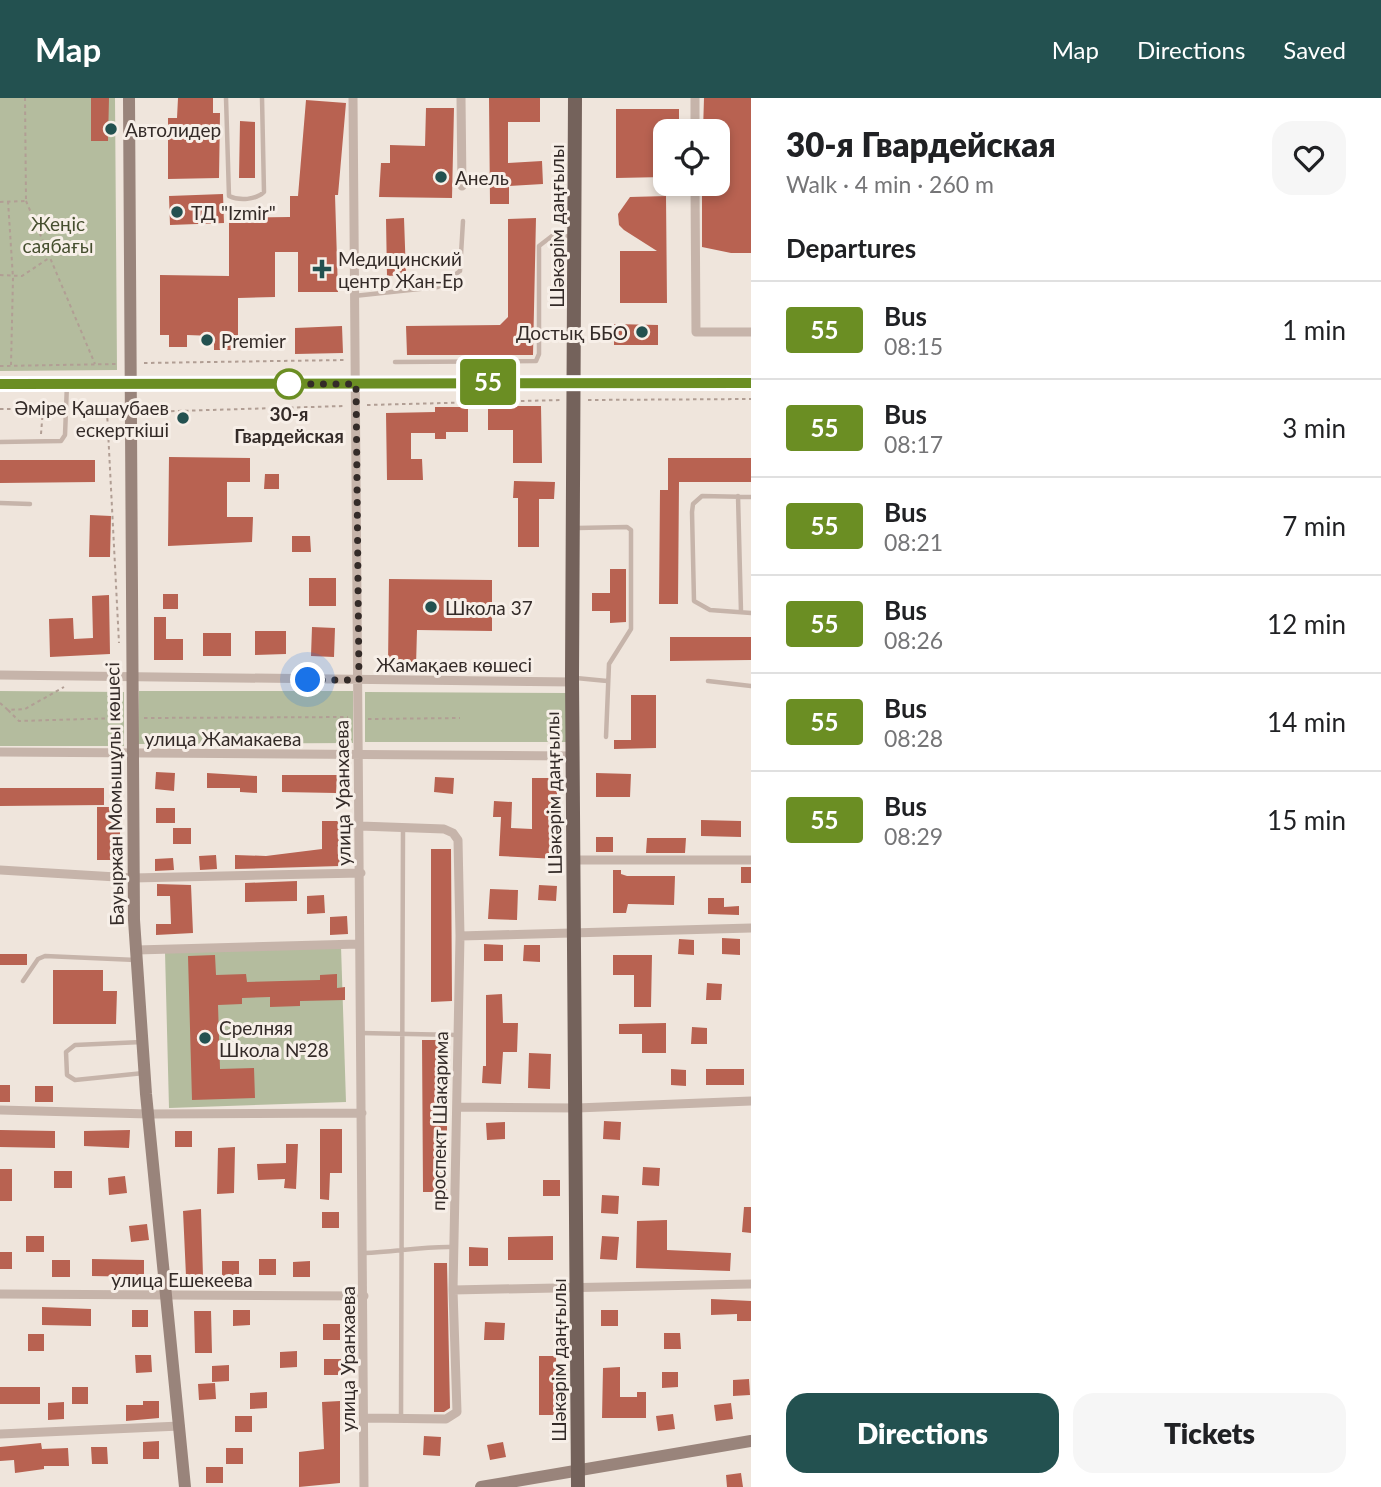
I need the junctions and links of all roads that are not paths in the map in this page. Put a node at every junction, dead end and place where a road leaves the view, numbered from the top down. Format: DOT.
graph roads {
  1 [pos="129,98"];
  2 [pos="226,98"];
  3 [pos="262,98"];
  4 [pos="353,98"];
  5 [pos="461,98"];
  6 [pos="575,98"];
  7 [pos="695,98"];
  8 [pos="695,119"];
  9 [pos="462,186"];
  10 [pos="695,196"];
  11 [pos="463,221"];
  12 [pos="576,236"];
  13 [pos="353,296"];
  14 [pos="751,332"];
  15 [pos="394,362"];
  16 [pos="576,382"];
  17 [pos="67,383"];
  18 [pos="130,383"];
  19 [pos="751,383"];
  20 [pos="0,384"];
  21 [pos="356,384"];
  22 [pos="0,442"];
  23 [pos="738,496"];
  24 [pos="751,496"];
  25 [pos="0,503"];
  26 [pos="30,503"];
  27 [pos="574,528"];
  28 [pos="741,612"];
  29 [pos="751,613"];
  30 [pos="0,675"];
  31 [pos="131,679"];
  32 [pos="359,680"];
  33 [pos="572,680"];
  34 [pos="607,681"];
  35 [pos="708,681"];
  36 [pos="751,686"];
  37 [pos="606,737"];
  38 [pos="0,752"];
  39 [pos="132,755"];
  40 [pos="359,755"];
  41 [pos="572,756"];
  42 [pos="360,826"];
  43 [pos="403,827"];
  44 [pos="573,860"];
  45 [pos="751,860"];
  46 [pos="0,870"];
  47 [pos="361,873"];
  48 [pos="133,878"];
  49 [pos="751,928"];
  50 [pos="575,933"];
  51 [pos="460,936"];
  52 [pos="359,944"];
  53 [pos="136,955"];
  54 [pos="23,981"];
  55 [pos="360,1033"];
  56 [pos="402,1034"];
  57 [pos="458,1035"];
  58 [pos="142,1041"];
  59 [pos="145,1073"];
  60 [pos="751,1101"];
  61 [pos="457,1107"];
  62 [pos="577,1108"];
  63 [pos="0,1110"];
  64 [pos="362,1113"];
  65 [pos="149,1114"];
  66 [pos="453,1247"];
  67 [pos="400,1252"];
  68 [pos="364,1253"];
  69 [pos="751,1284"];
  70 [pos="576,1288"];
  71 [pos="453,1290"];
  72 [pos="0,1294"];
  73 [pos="365,1296"];
  74 [pos="166,1297"];
  75 [pos="366,1418"];
  76 [pos="401,1418"];
  77 [pos="180,1426"];
  78 [pos="0,1434"];
  79 [pos="751,1441"];
  80 [pos="578,1471"];
  81 [pos="185,1487"];
  82 [pos="364,1487"];
  83 [pos="481,1487"];
  84 [pos="578,1487"];
  1 -- 18 [label="street, Бауыржан Момышұлы көшесі"];
  2 -- 3 [label="lane"];
  4 -- 13 [label="street, улица Уранхаева"];
  5 -- 9 [label="street"];
  6 -- 12 [label="main road, Шәкәрім даңғылы"];
  7 -- 8 [label="street"];
  10 -- 14 [label="street"];
  11 -- 13 [label="lane"];
  12 -- 15 [label="lane"];
  12 -- 16 [label="main road, Шәкәрім даңғылы"];
  13 -- 21 [label="street, улица Уранхаева"];
  16 -- 19 [label="street"];
  16 -- 21 [label="street"];
  16 -- 27 [label="main road, Шәкәрім даңғылы"];
  17 -- 18 [label="street"];
  17 -- 20 [label="street"];
  17 -- 22 [label="lane"];
  18 -- 21 [label="street"];
  18 -- 31 [label="street, Бауыржан Момышұлы көшесі"];
  21 -- 32 [label="street, улица Уранхаева"];
  23 -- 24 [label="lane"];
  23 -- 28 [label="lane"];
  23 -- 28 [label="lane"];
  25 -- 26 [label="lane"];
  27 -- 33 [label="main road, Шәкәрім даңғылы"];
  27 -- 34 [label="lane"];
  28 -- 29 [label="lane"];
  30 -- 31 [label="street, Жамақаев көшесі"];
  31 -- 32 [label="street, Жамақаев көшесі"];
  31 -- 39 [label="street, Бауыржан Момышұлы көшесі"];
  32 -- 33 [label="street, Жамақаев көшесі"];
  32 -- 40 [label="street, улица Уранхаева"];
  33 -- 34 [label="lane"];
  33 -- 41 [label="main road, Шәкәрім даңғылы"];
  34 -- 37 [label="lane"];
  35 -- 36 [label="lane"];
  38 -- 39 [label="street, улица Жамакаева"];
  39 -- 40 [label="street, улица Жамакаева"];
  39 -- 48 [label="street, Бауыржан Момышұлы көшесі"];
  40 -- 41 [label="street, улица Жамакаева"];
  40 -- 42 [label="street, улица Уранхаева"];
  41 -- 44 [label="main road, Шәкәрім даңғылы"];
  42 -- 43 [label="street, проспект Шакарима"];
  42 -- 47 [label="street, улица Уранхаева"];
  43 -- 51 [label="street, проспект Шакарима"];
  43 -- 56 [label="lane"];
  44 -- 45 [label="street"];
  44 -- 50 [label="main road, Шәкәрім даңғылы"];
  46 -- 48 [label="street"];
  47 -- 48 [label="street"];
  47 -- 52 [label="street, улица Уранхаева"];
  48 -- 53 [label="street, Бауыржан Момышұлы көшесі"];
  49 -- 50 [label="street"];
  50 -- 51 [label="street"];
  50 -- 62 [label="main road, Шәкәрім даңғылы"];
  51 -- 57 [label="street, проспект Шакарима"];
  52 -- 53 [label="street"];
  52 -- 55 [label="street, улица Уранхаева"];
  53 -- 54 [label="lane"];
  53 -- 58 [label="street, Бауыржан Момышұлы көшесі"];
  55 -- 56 [label="lane"];
  55 -- 64 [label="street, улица Уранхаева"];
  56 -- 57 [label="lane"];
  56 -- 67 [label="lane"];
  57 -- 61 [label="street, проспект Шакарима"];
  58 -- 59 [label="street, Бауыржан Момышұлы көшесі"];
  58 -- 59 [label="lane"];
  59 -- 65 [label="street, Бауыржан Момышұлы көшесі"];
  60 -- 62 [label="street"];
  61 -- 62 [label="street"];
  61 -- 66 [label="street, проспект Шакарима"];
  62 -- 70 [label="main road, Шәкәрім даңғылы"];
  63 -- 65 [label="street"];
  64 -- 65 [label="street"];
  64 -- 68 [label="street, улица Уранхаева"];
  65 -- 74 [label="street, Бауыржан Момышұлы көшесі"];
  66 -- 67 [label="lane"];
  66 -- 71 [label="street, проспект Шакарима"];
  67 -- 68 [label="lane"];
  67 -- 76 [label="lane"];
  68 -- 73 [label="street, улица Уранхаева"];
  69 -- 70 [label="street"];
  70 -- 71 [label="street"];
  70 -- 80 [label="main road, Шәкәрім даңғылы"];
  71 -- 76 [label="street, проспект Шакарима"];
  72 -- 74 [label="street, улица Ешекеева"];
  73 -- 74 [label="street, улица Ешекеева"];
  73 -- 75 [label="street, улица Уранхаева"];
  74 -- 77 [label="street, Бауыржан Момышұлы көшесі"];
  75 -- 76 [label="street, проспект Шакарима"];
  75 -- 82 [label="street, улица Уранхаева"];
  77 -- 78 [label="street"];
  77 -- 81 [label="street, Бауыржан Момышұлы көшесі"];
  79 -- 80 [label="street"];
  80 -- 83 [label="street"];
  80 -- 84 [label="main road, Шәкәрім даңғылы"];
}
